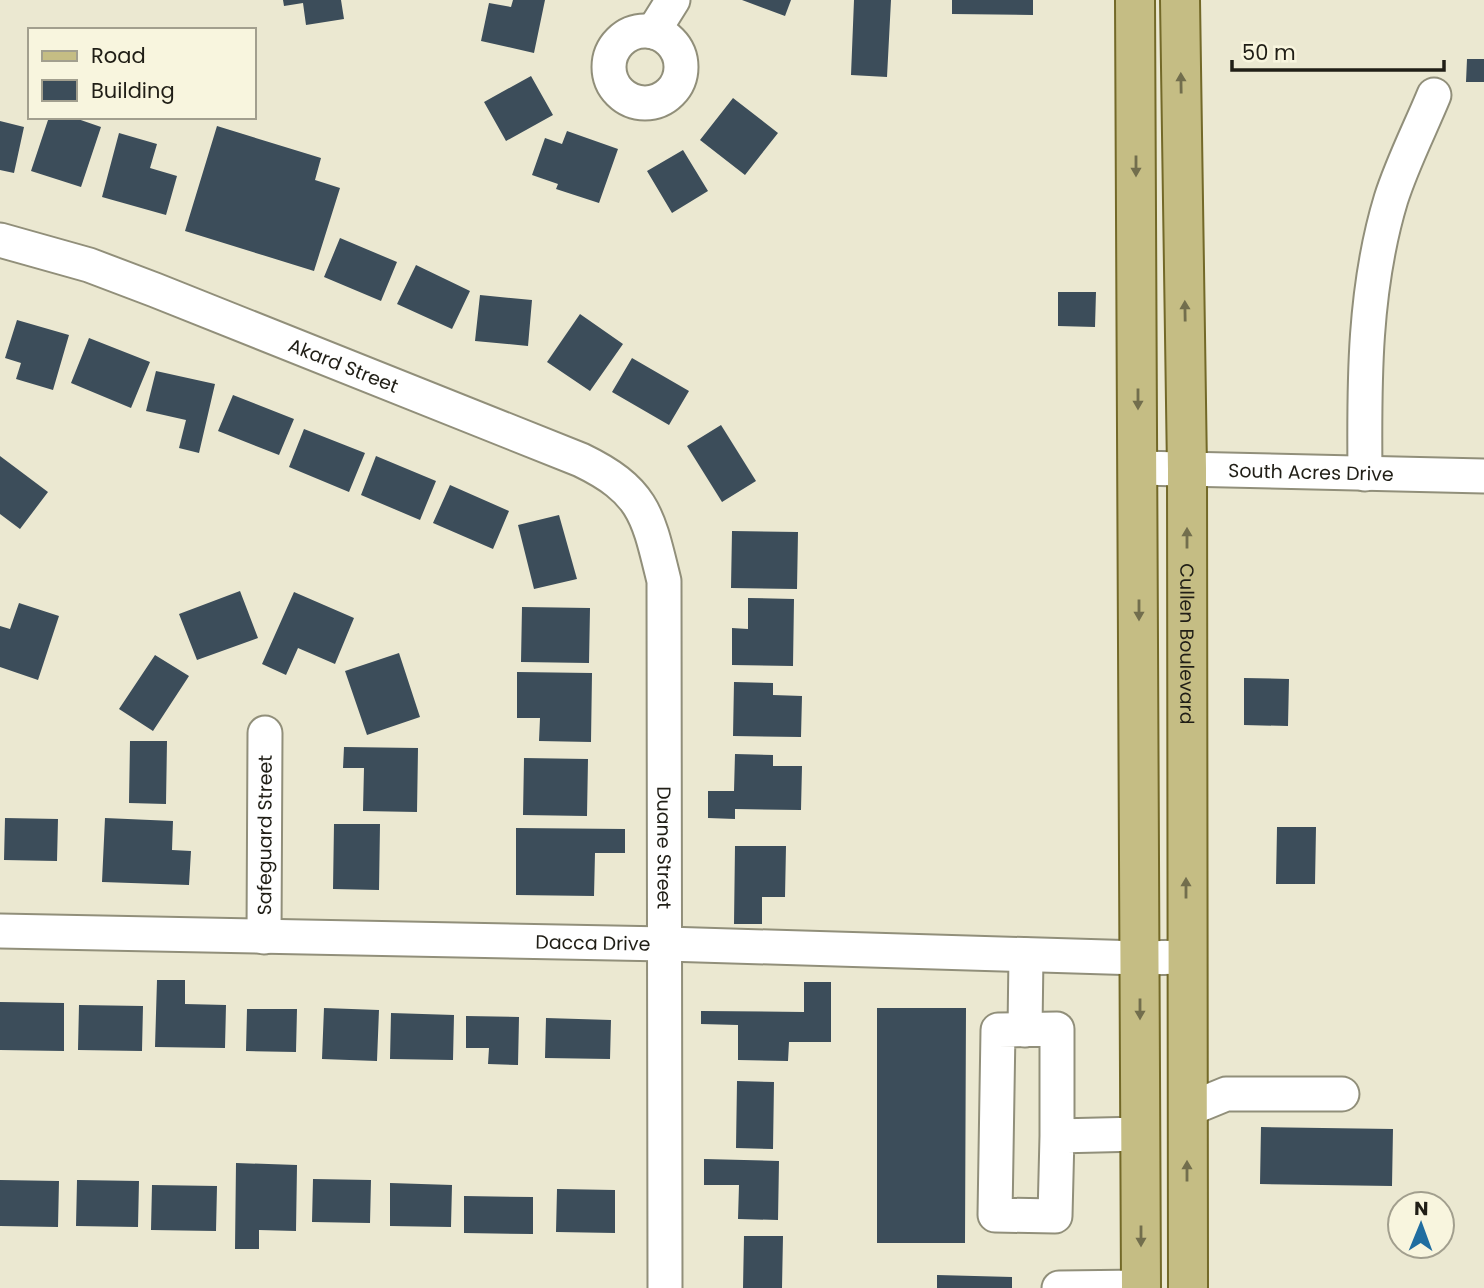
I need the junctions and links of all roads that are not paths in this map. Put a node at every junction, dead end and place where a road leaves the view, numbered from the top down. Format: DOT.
graph roads {
  1 [pos="673,0"];
  2 [pos="1135,0"];
  3 [pos="1180,0"];
  4 [pos="653,32"];
  5 [pos="1434,95"];
  6 [pos="0,240"];
  7 [pos="1138,468"];
  8 [pos="1187,469"];
  9 [pos="1365,474"];
  10 [pos="1484,476"];
  11 [pos="653,537"];
  12 [pos="265,733"];
  13 [pos="0,931"];
  14 [pos="264,937"];
  15 [pos="666,944"];
  16 [pos="1026,955"];
  17 [pos="1186,957"];
  18 [pos="1140,958"];
  19 [pos="1025,1030"];
  20 [pos="1342,1094"];
  21 [pos="1187,1110"];
  22 [pos="1141,1134"];
  23 [pos="1057,1136"];
  24 [pos="1141,1287"];
  25 [pos="665,1288"];
  26 [pos="1059,1288"];
  27 [pos="1188,1288"];
  1 -- 4 [label="street"];
  2 -- 7 [label="main road, one-way"];
  8 -- 3 [label="main road, Cullen Boulevard, one-way"];
  5 -- 9 [label="street"];
  6 -- 11 [label="street, Akard Street"];
  7 -- 8 [label="street, South Acres Drive"];
  7 -- 18 [label="main road, one-way"];
  8 -- 9 [label="street, South Acres Drive"];
  17 -- 8 [label="main road, Cullen Boulevard, one-way"];
  9 -- 10 [label="street, South Acres Drive"];
  11 -- 15 [label="street, Duane Street"];
  12 -- 14 [label="street, Safeguard Street"];
  13 -- 14 [label="street, Dacca Drive"];
  14 -- 15 [label="street, Dacca Drive"];
  15 -- 16 [label="street, Dacca Drive"];
  15 -- 25 [label="street, Duane Street"];
  16 -- 18 [label="street, Dacca Drive"];
  16 -- 19 [label="street"];
  17 -- 18 [label="street, Dacca Drive"];
  17 -- 21 [label="main road, Cullen Boulevard"];
  18 -- 22 [label="main road, one-way"];
  19 -- 23 [label="street"];
  19 -- 23 [label="street"];
  20 -- 21 [label="street"];
  27 -- 21 [label="main road, Cullen Boulevard, one-way"];
  22 -- 23 [label="street"];
  22 -- 24 [label="main road, one-way"];
  24 -- 26 [label="street"];
}
